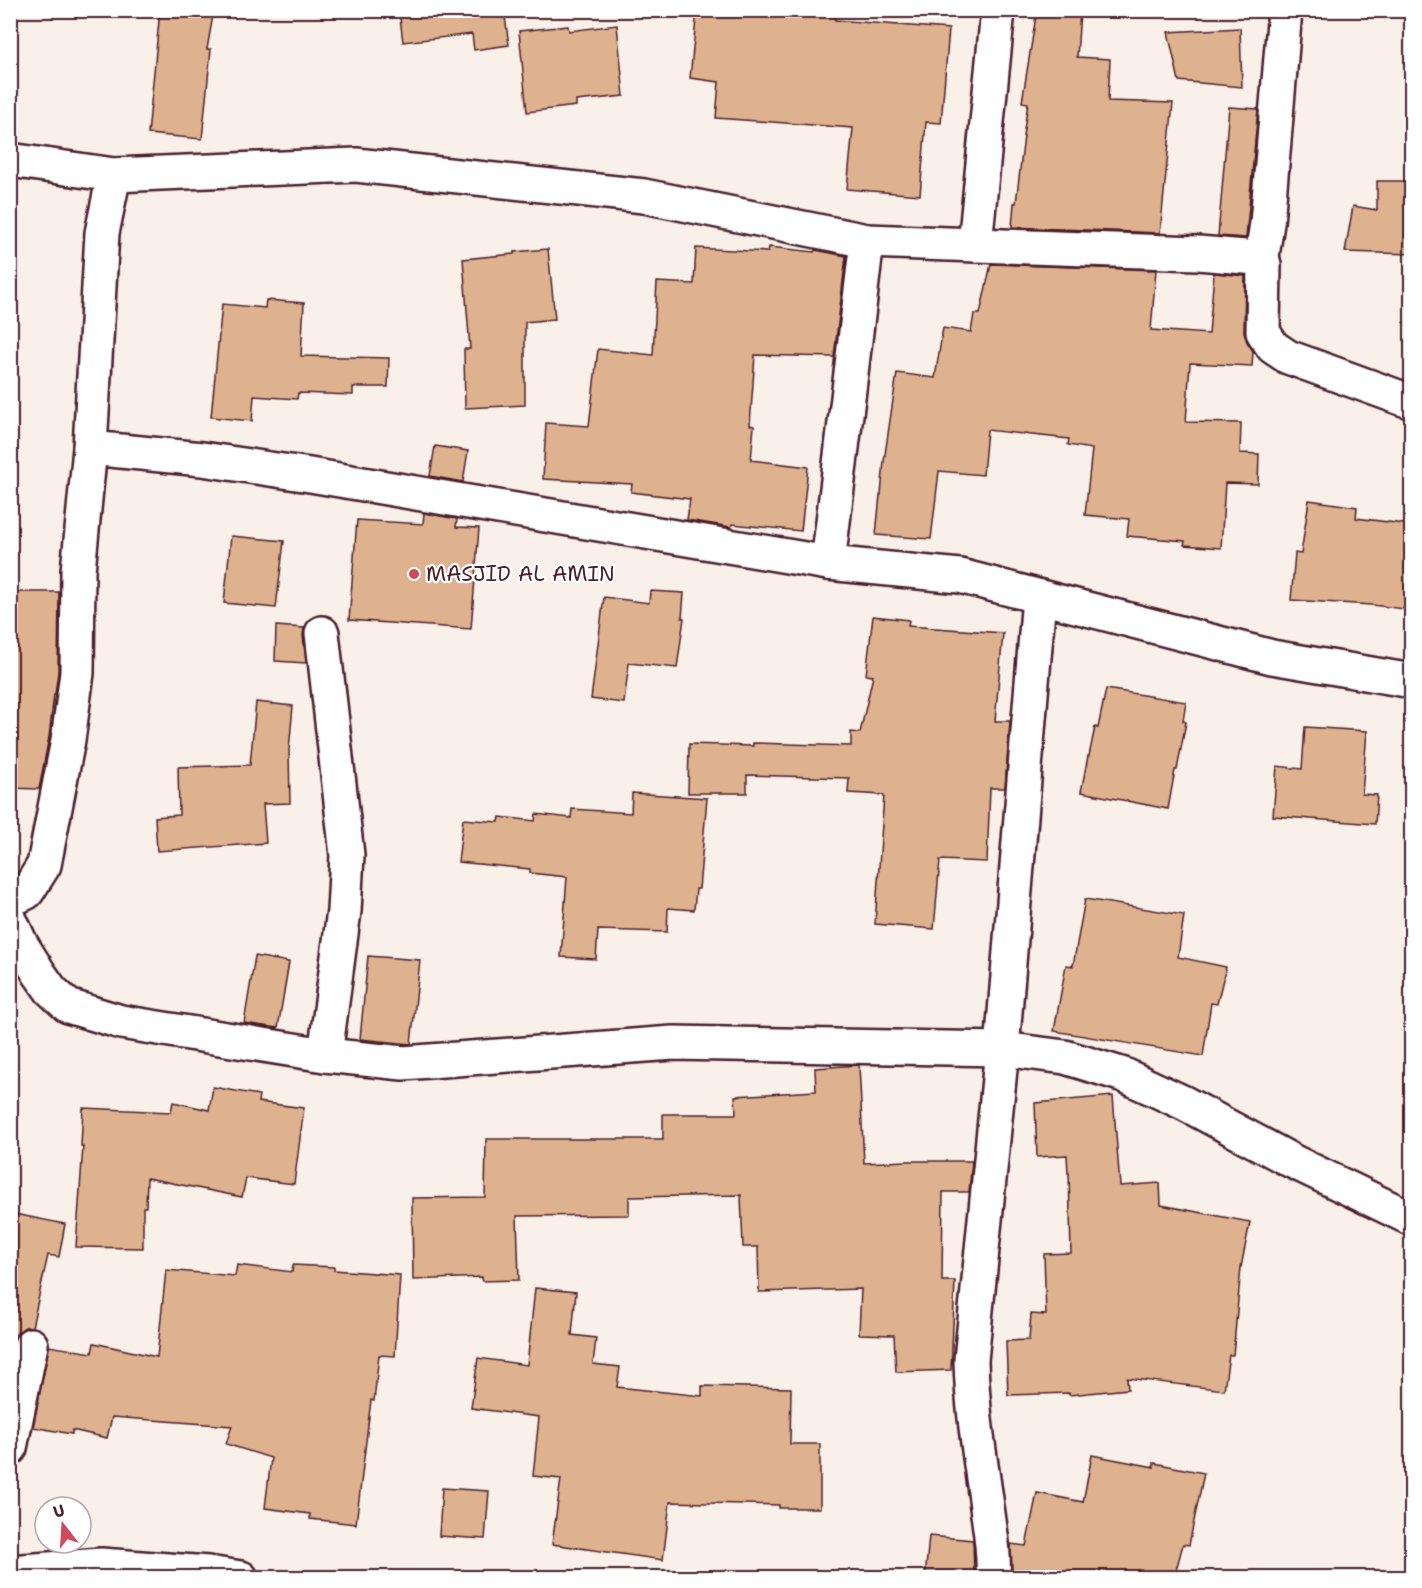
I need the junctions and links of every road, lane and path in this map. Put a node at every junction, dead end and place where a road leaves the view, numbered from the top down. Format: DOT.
graph roads {
  1 [pos="998,10"];
  2 [pos="1285,10"];
  3 [pos="10,160"];
  4 [pos="114,175"];
  5 [pos="867,241"];
  6 [pos="975,245"];
  7 [pos="1262,256"];
  8 [pos="1412,402"];
  9 [pos="90,448"];
  10 [pos="828,564"];
  11 [pos="1039,597"];
  12 [pos="322,633"];
  13 [pos="1412,681"];
  14 [pos="10,900"];
  15 [pos="10,920"];
  16 [pos="1002,1049"];
  17 [pos="325,1055"];
  18 [pos="1412,1218"];
  19 [pos="31,1345"];
  20 [pos="10,1448"];
  21 [pos="10,1572"];
  22 [pos="242,1578"];
  23 [pos="993,1578"];
  1 -- 6 [label="street"];
  2 -- 7 [label="street"];
  3 -- 4 [label="street"];
  4 -- 5 [label="street"];
  4 -- 9 [label="street"];
  5 -- 6 [label="street"];
  5 -- 10 [label="street"];
  6 -- 7 [label="street"];
  7 -- 8 [label="street"];
  9 -- 10 [label="street"];
  9 -- 14 [label="street"];
  10 -- 11 [label="street"];
  11 -- 13 [label="street"];
  11 -- 16 [label="street"];
  12 -- 17 [label="street"];
  15 -- 17 [label="street"];
  16 -- 17 [label="street"];
  16 -- 18 [label="street"];
  16 -- 23 [label="street"];
  19 -- 20 [label="street"];
  21 -- 22 [label="street"];
}
